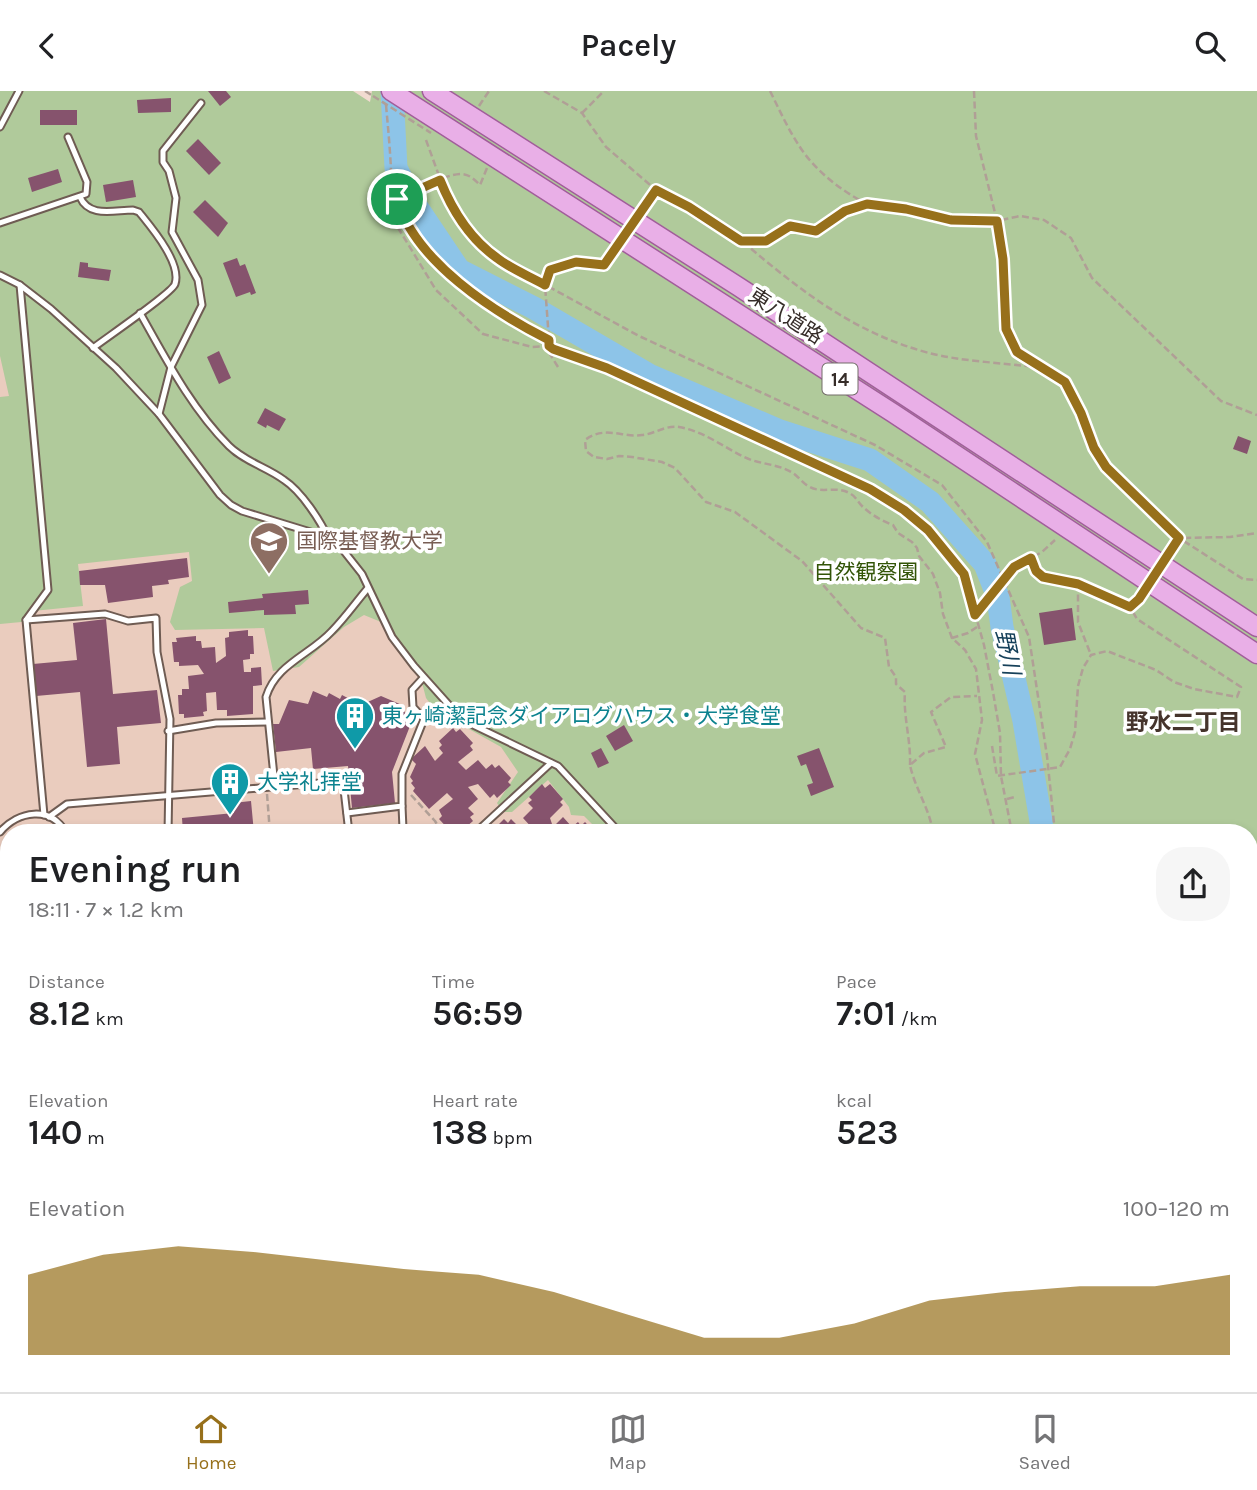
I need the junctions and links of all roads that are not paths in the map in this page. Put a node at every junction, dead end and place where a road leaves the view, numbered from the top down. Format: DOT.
graph roads {
  1 [pos="19,91"];
  2 [pos="391,91"];
  3 [pos="432,91"];
  4 [pos="201,103"];
  5 [pos="0,127"];
  6 [pos="68,137"];
  7 [pos="80,197"];
  8 [pos="0,223"];
  9 [pos="0,275"];
  10 [pos="20,285"];
  11 [pos="140,313"];
  12 [pos="93,348"];
  13 [pos="171,367"];
  14 [pos="159,414"];
  15 [pos="329,540"];
  16 [pos="368,588"];
  17 [pos="26,620"];
  18 [pos="1257,627"];
  19 [pos="1257,654"];
  20 [pos="423,677"];
  21 [pos="454,712"];
  22 [pos="424,719"];
  23 [pos="268,722"];
  24 [pos="168,731"];
  25 [pos="551,763"];
  26 [pos="275,786"];
  27 [pos="167,796"];
  28 [pos="402,806"];
  29 [pos="347,813"];
  30 [pos="47,816"];
  31 [pos="7,824"];
  32 [pos="58,824"];
  33 [pos="168,824"];
  34 [pos="348,824"];
  35 [pos="403,824"];
  36 [pos="485,824"];
  37 [pos="612,824"];
  1 -- 5 [label="lane"];
  2 -- 19 [label="main road, 東八道路 / 14"];
  3 -- 18 [label="main road, 東八道路 / 14"];
  4 -- 13 [label="lane"];
  6 -- 7 [label="lane"];
  7 -- 8 [label="lane"];
  7 -- 11 [label="lane"];
  9 -- 10 [label="lane"];
  10 -- 12 [label="lane"];
  10 -- 17 [label="lane"];
  11 -- 12 [label="lane"];
  11 -- 13 [label="lane"];
  12 -- 14 [label="lane"];
  13 -- 14 [label="lane"];
  13 -- 15 [label="lane"];
  14 -- 15 [label="lane"];
  15 -- 16 [label="lane"];
  16 -- 20 [label="lane"];
  16 -- 23 [label="lane"];
  17 -- 24 [label="lane"];
  17 -- 30 [label="lane"];
  20 -- 21 [label="lane"];
  20 -- 22 [label="lane"];
  21 -- 22 [label="lane"];
  21 -- 25 [label="lane"];
  22 -- 28 [label="lane"];
  23 -- 24 [label="lane"];
  23 -- 26 [label="lane"];
  24 -- 27 [label="lane"];
  25 -- 36 [label="lane"];
  25 -- 37 [label="lane"];
  26 -- 27 [label="lane"];
  26 -- 29 [label="lane"];
  27 -- 30 [label="lane"];
  27 -- 33 [label="lane"];
  28 -- 29 [label="lane"];
  28 -- 35 [label="lane"];
  29 -- 34 [label="lane"];
  30 -- 31 [label="lane"];
  30 -- 32 [label="lane"];
}
